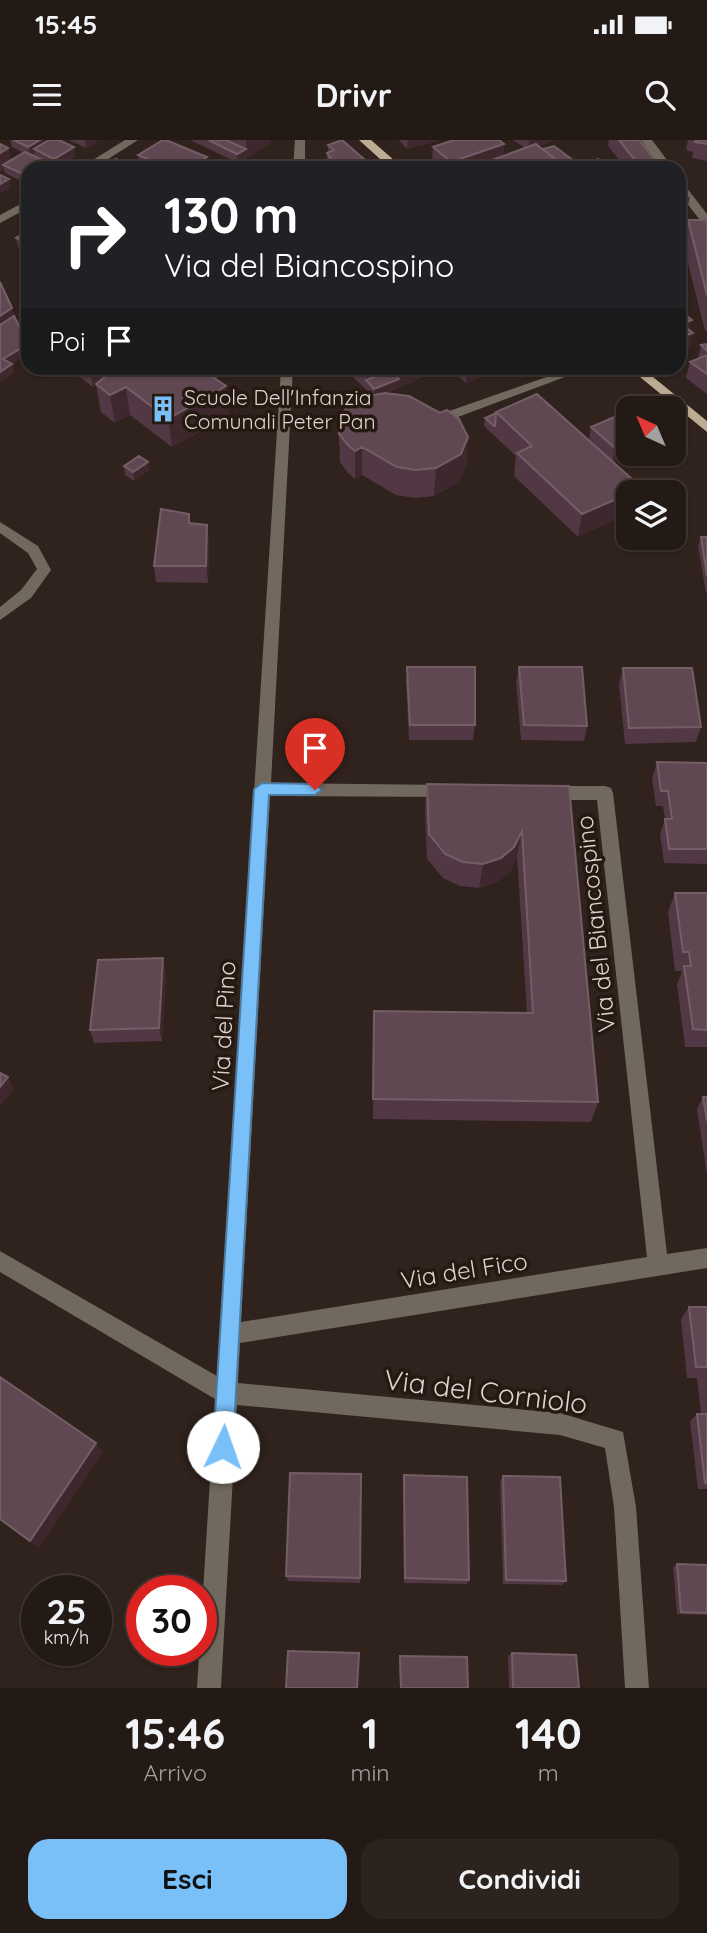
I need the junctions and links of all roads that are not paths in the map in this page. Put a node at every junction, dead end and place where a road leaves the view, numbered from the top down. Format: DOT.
graph roads {
  1 [pos="133,140"];
  2 [pos="300,140"];
  3 [pos="364,140"];
  4 [pos="646,140"];
  5 [pos="98,161"];
  6 [pos="299,161"];
  7 [pos="389,161"];
  8 [pos="662,161"];
  9 [pos="686,194"];
  10 [pos="21,207"];
  11 [pos="0,220"];
  12 [pos="707,222"];
  13 [pos="287,375"];
  14 [pos="563,375"];
  15 [pos="643,375"];
  16 [pos="437,420"];
  17 [pos="707,428"];
  18 [pos="0,527"];
  19 [pos="0,615"];
  20 [pos="262,789"];
  21 [pos="468,792"];
  22 [pos="537,792"];
  23 [pos="707,1258"];
  24 [pos="0,1261"];
  25 [pos="658,1265"];
  26 [pos="229,1335"];
  27 [pos="226,1393"];
  28 [pos="209,1688"];
  29 [pos="637,1688"];
  1 -- 5 [label="street"];
  2 -- 6 [label="street"];
  3 -- 7 [label="main road"];
  4 -- 8 [label="street"];
  9 -- 12 [label="street"];
  10 -- 11 [label="street"];
  13 -- 20 [label="street, Via del Pino"];
  14 -- 16 [label="street"];
  15 -- 17 [label="main road"];
  18 -- 19 [label="street"];
  20 -- 21 [label="street"];
  20 -- 26 [label="street, Via del Pino"];
  22 -- 25 [label="street, Via del Biancospino"];
  23 -- 25 [label="street, Via del Fico"];
  24 -- 27 [label="street"];
  25 -- 26 [label="street, Via del Fico"];
  26 -- 27 [label="street, Via del Pino"];
  27 -- 28 [label="street, Via del Pino"];
  27 -- 29 [label="street, Via del Corniolo"];
}
